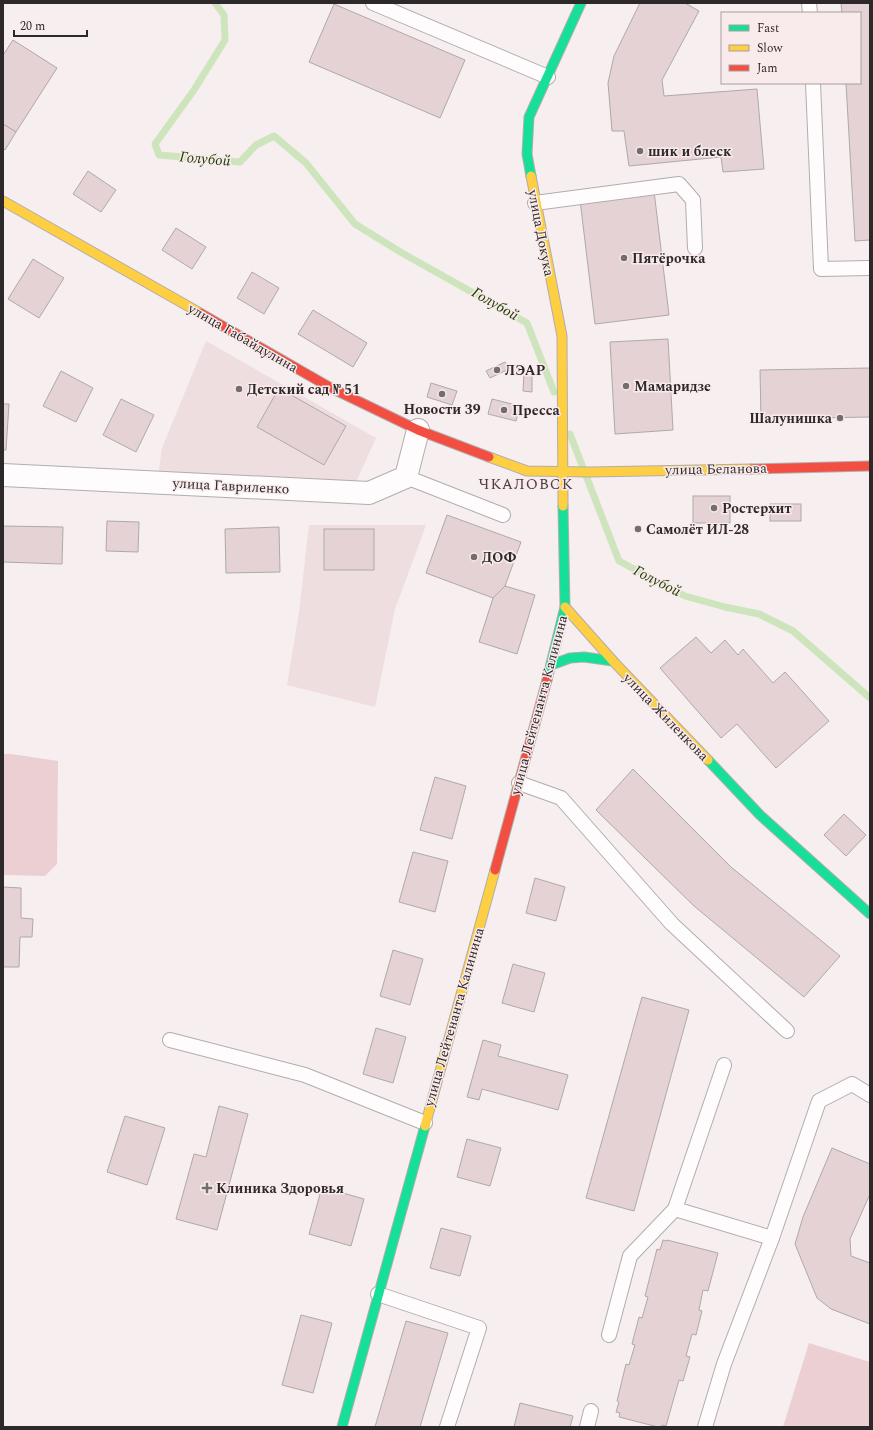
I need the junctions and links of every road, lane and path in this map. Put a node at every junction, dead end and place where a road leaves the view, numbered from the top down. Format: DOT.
graph roads {
  1 [pos="373,3"];
  2 [pos="581,3"];
  3 [pos="548,77"];
  4 [pos="813,84"];
  5 [pos="3,201"];
  6 [pos="535,203"];
  7 [pos="695,248"];
  8 [pos="870,268"];
  9 [pos="418,430"];
  10 [pos="870,466"];
  11 [pos="562,472"];
  12 [pos="3,475"];
  13 [pos="406,477"];
  14 [pos="503,515"];
  15 [pos="565,608"];
  16 [pos="613,661"];
  17 [pos="551,665"];
  18 [pos="519,783"];
  19 [pos="870,914"];
  20 [pos="787,1031"];
  21 [pos="170,1040"];
  22 [pos="724,1065"];
  23 [pos="870,1095"];
  24 [pos="425,1123"];
  25 [pos="675,1209"];
  26 [pos="772,1238"];
  27 [pos="378,1294"];
  28 [pos="608,1335"];
  29 [pos="591,1411"];
  30 [pos="342,1427"];
  31 [pos="447,1427"];
  32 [pos="587,1427"];
  33 [pos="705,1427"];
  1 -- 3 [label="lane"];
  2 -- 3 [label="main road, улица Докука"];
  3 -- 6 [label="main road, улица Докука"];
  4 -- 8 [label="lane"];
  5 -- 9 [label="main road, улица Габайдулина"];
  6 -- 7 [label="lane"];
  6 -- 11 [label="main road, улица Докука"];
  9 -- 11 [label="main road, улица Габайдулина"];
  9 -- 13 [label="street"];
  10 -- 11 [label="main road, улица Беланова"];
  11 -- 15 [label="main road"];
  12 -- 13 [label="street, улица Гавриленко"];
  13 -- 14 [label="lane"];
  15 -- 16 [label="main road, улица Жиленкова"];
  15 -- 17 [label="main road, улица Лейтенанта Калинина"];
  16 -- 17 [label="main road"];
  16 -- 19 [label="main road, улица Жиленкова"];
  17 -- 18 [label="main road, улица Лейтенанта Калинина"];
  18 -- 20 [label="lane"];
  18 -- 24 [label="main road, улица Лейтенанта Калинина"];
  21 -- 24 [label="lane"];
  22 -- 25 [label="lane"];
  23 -- 26 [label="lane"];
  24 -- 27 [label="main road, улица Лейтенанта Калинина"];
  25 -- 26 [label="lane"];
  25 -- 28 [label="lane"];
  26 -- 33 [label="lane"];
  27 -- 30 [label="main road, улица Лейтенанта Калинина"];
  27 -- 31 [label="lane"];
  29 -- 32 [label="lane"];
}
